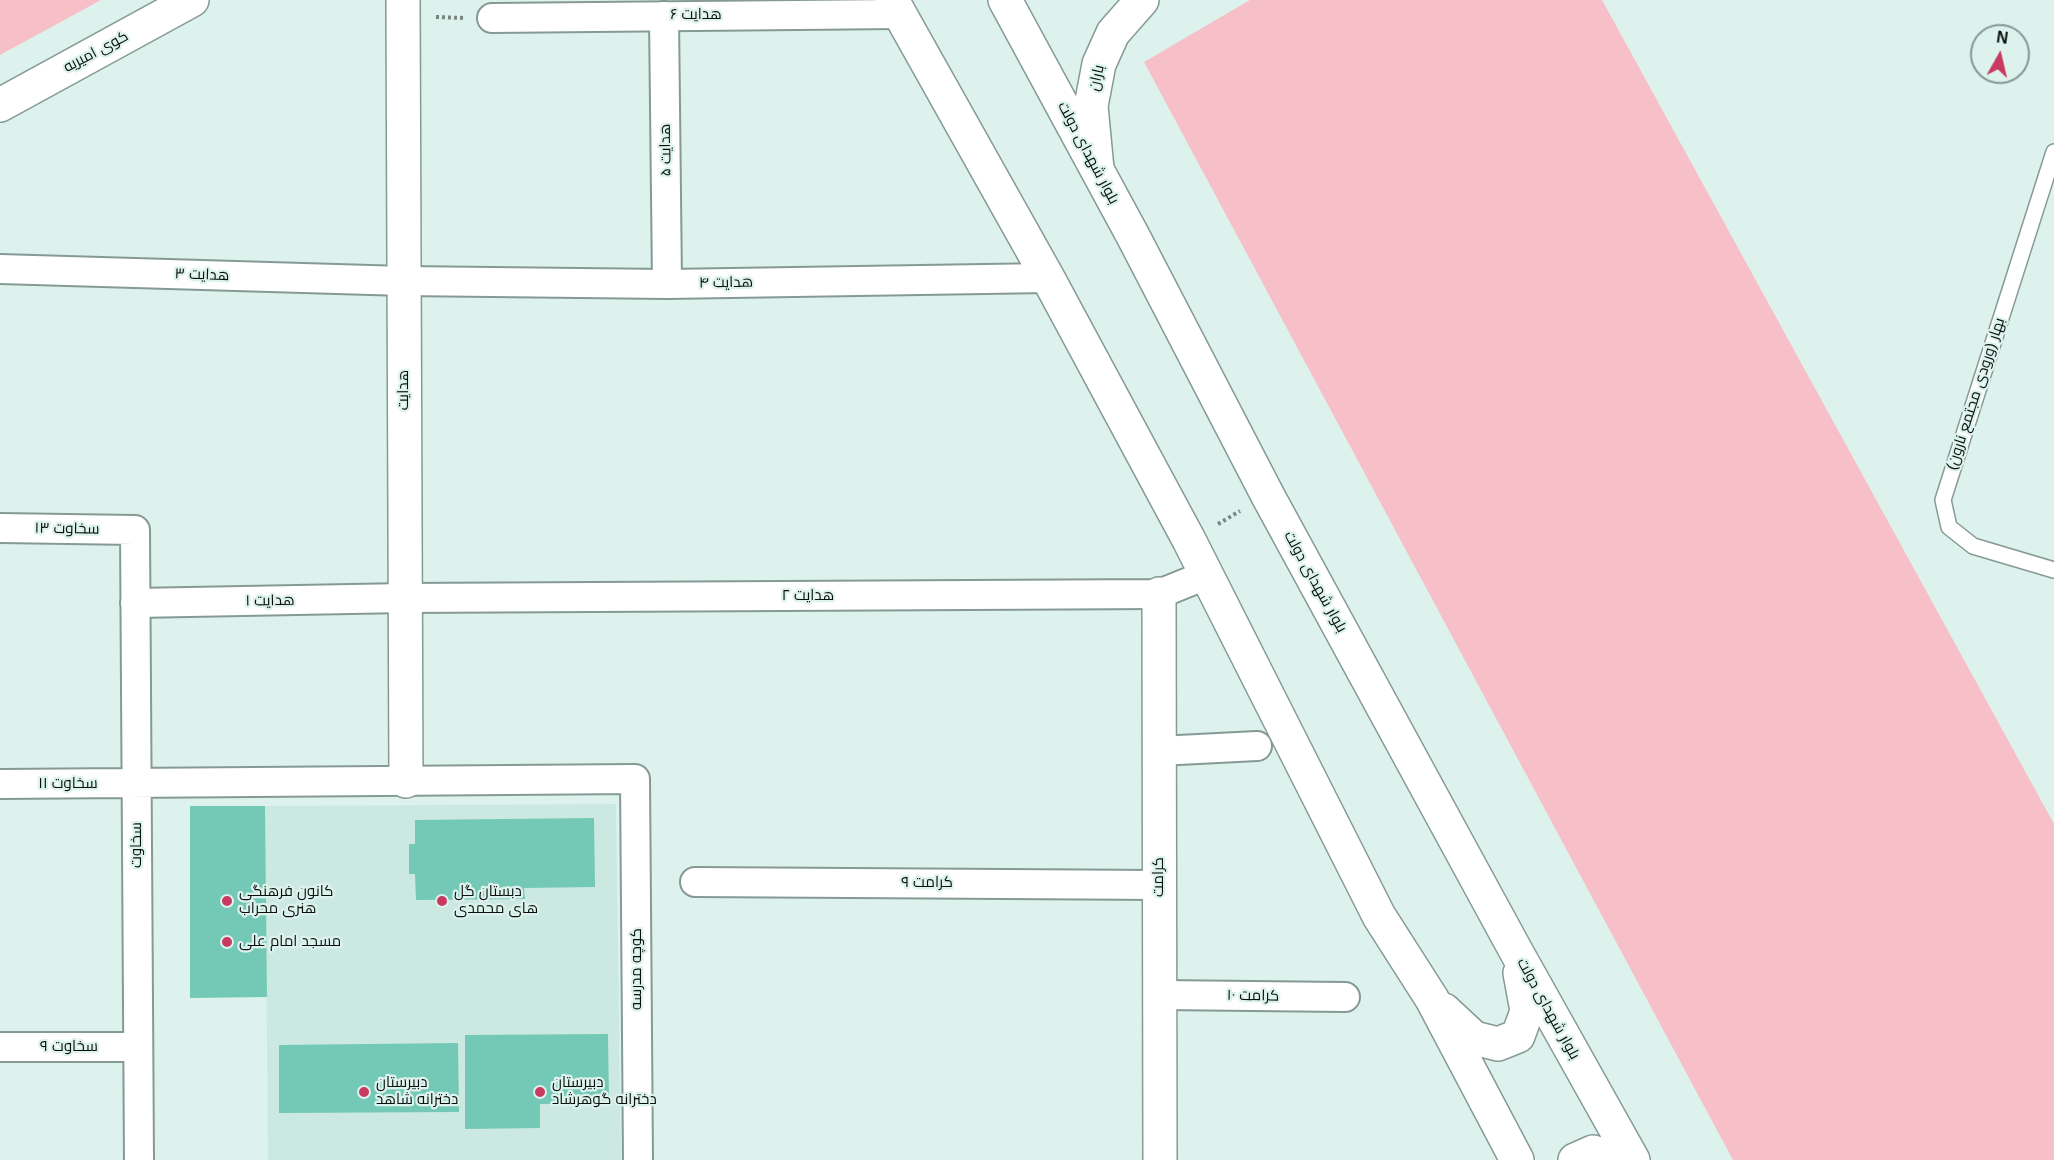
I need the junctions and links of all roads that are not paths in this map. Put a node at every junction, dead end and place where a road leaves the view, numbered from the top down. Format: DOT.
graph roads {
  1 [pos="192,0"];
  2 [pos="1005,0"];
  3 [pos="1142,0"];
  4 [pos="896,7"];
  5 [pos="403,8"];
  6 [pos="664,16"];
  7 [pos="492,18"];
  8 [pos="0,105"];
  9 [pos="2054,152"];
  10 [pos="1097,169"];
  11 [pos="0,269"];
  12 [pos="1048,278"];
  13 [pos="404,281"];
  14 [pos="667,284"];
  15 [pos="0,528"];
  16 [pos="135,530"];
  17 [pos="2054,570"];
  18 [pos="1206,575"];
  19 [pos="1159,594"];
  20 [pos="405,598"];
  21 [pos="135,603"];
  22 [pos="1257,746"];
  23 [pos="1159,751"];
  24 [pos="635,778"];
  25 [pos="406,781"];
  26 [pos="137,783"];
  27 [pos="0,784"];
  28 [pos="695,882"];
  29 [pos="1159,885"];
  30 [pos="1517,953"];
  31 [pos="1160,995"];
  32 [pos="1346,997"];
  33 [pos="1432,999"];
  34 [pos="0,1047"];
  35 [pos="138,1047"];
  36 [pos="139,1160"];
  37 [pos="638,1160"];
  38 [pos="1160,1160"];
  39 [pos="1517,1160"];
  40 [pos="1575,1160"];
  41 [pos="1614,1160"];
  42 [pos="1633,1160"];
  1 -- 8 [label="main road, کوی امیریه"];
  2 -- 10 [label="main road, بلوار شهدای دولت"];
  3 -- 10 [label="main road, باران"];
  4 -- 6 [label="street, هدایت ۶"];
  4 -- 12 [label="main road"];
  5 -- 13 [label="main road, هدایت"];
  6 -- 7 [label="street, هدایت ۶"];
  6 -- 14 [label="street, هدایت ۵"];
  9 -- 17 [label="lane, بهار (ورودی مجتمع نارون)"];
  10 -- 30 [label="main road, بلوار شهدای دولت"];
  11 -- 13 [label="street, هدایت ۳"];
  12 -- 14 [label="street, هدایت ۴"];
  12 -- 18 [label="main road"];
  13 -- 14 [label="street, هدایت ۴"];
  13 -- 20 [label="main road, هدایت"];
  15 -- 16 [label="street, سخاوت ۱۳"];
  16 -- 21 [label="street, سخاوت"];
  18 -- 19 [label="street, هدایت ۲"];
  18 -- 33 [label="main road"];
  19 -- 20 [label="street, هدایت ۲"];
  19 -- 23 [label="main road, کرامت"];
  20 -- 21 [label="street, هدایت ۱"];
  20 -- 25 [label="main road, هدایت"];
  21 -- 26 [label="street, سخاوت"];
  22 -- 23 [label="street"];
  23 -- 29 [label="main road, کرامت"];
  24 -- 25 [label="street, سخاوت ۱۱"];
  24 -- 37 [label="street, کوچه مدرسه"];
  25 -- 26 [label="street, سخاوت ۱۱"];
  26 -- 27 [label="street, سخاوت ۱۱"];
  26 -- 35 [label="street, سخاوت"];
  28 -- 29 [label="street, کرامت ۹"];
  29 -- 31 [label="main road, کرامت"];
  30 -- 33 [label="main road"];
  30 -- 42 [label="main road, بلوار شهدای دولت"];
  31 -- 32 [label="street, کرامت ۱۰"];
  31 -- 38 [label="main road, کرامت"];
  33 -- 39 [label="main road"];
  34 -- 35 [label="street, سخاوت ۹"];
  35 -- 36 [label="street, سخاوت"];
  40 -- 41 [label="main road"];
}
